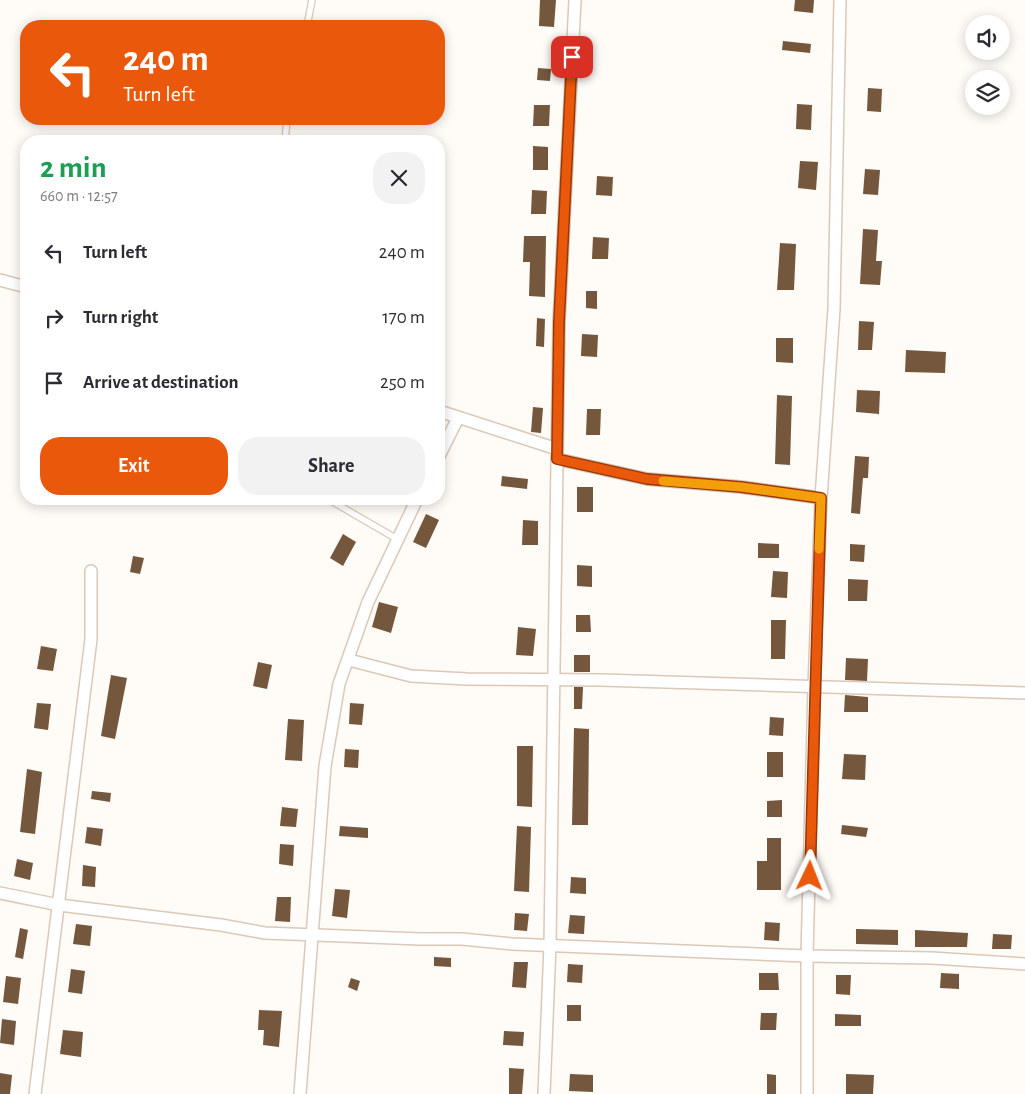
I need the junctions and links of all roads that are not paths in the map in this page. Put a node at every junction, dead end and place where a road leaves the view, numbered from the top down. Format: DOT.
graph roads {
  1 [pos="312,0"];
  2 [pos="575,0"];
  3 [pos="840,0"];
  4 [pos="308,20"];
  5 [pos="0,280"];
  6 [pos="20,286"];
  7 [pos="445,413"];
  8 [pos="458,418"];
  9 [pos="445,444"];
  10 [pos="557,454"];
  11 [pos="821,498"];
  12 [pos="338,505"];
  13 [pos="414,505"];
  14 [pos="397,539"];
  15 [pos="91,571"];
  16 [pos="349,660"];
  17 [pos="554,680"];
  18 [pos="814,686"];
  19 [pos="1025,693"];
  20 [pos="0,894"];
  21 [pos="59,905"];
  22 [pos="314,936"];
  23 [pos="550,945"];
  24 [pos="807,956"];
  25 [pos="1025,964"];
  26 [pos="35,1094"];
  27 [pos="300,1094"];
  28 [pos="544,1094"];
  29 [pos="807,1094"];
  1 -- 4 [label="lane"];
  2 -- 10 [label="street"];
  3 -- 11 [label="street"];
  5 -- 6 [label="street"];
  7 -- 8 [label="street"];
  8 -- 9 [label="street"];
  8 -- 10 [label="street"];
  10 -- 11 [label="street"];
  10 -- 17 [label="street"];
  11 -- 18 [label="street"];
  12 -- 14 [label="lane"];
  13 -- 14 [label="street"];
  14 -- 16 [label="street"];
  15 -- 21 [label="street"];
  16 -- 17 [label="street"];
  16 -- 22 [label="street"];
  17 -- 18 [label="street"];
  17 -- 23 [label="street"];
  18 -- 19 [label="street"];
  18 -- 24 [label="street"];
  20 -- 21 [label="street"];
  21 -- 22 [label="street"];
  21 -- 26 [label="street"];
  22 -- 23 [label="street"];
  22 -- 27 [label="street"];
  23 -- 24 [label="street"];
  23 -- 28 [label="street"];
  24 -- 25 [label="street"];
  24 -- 29 [label="street"];
}
